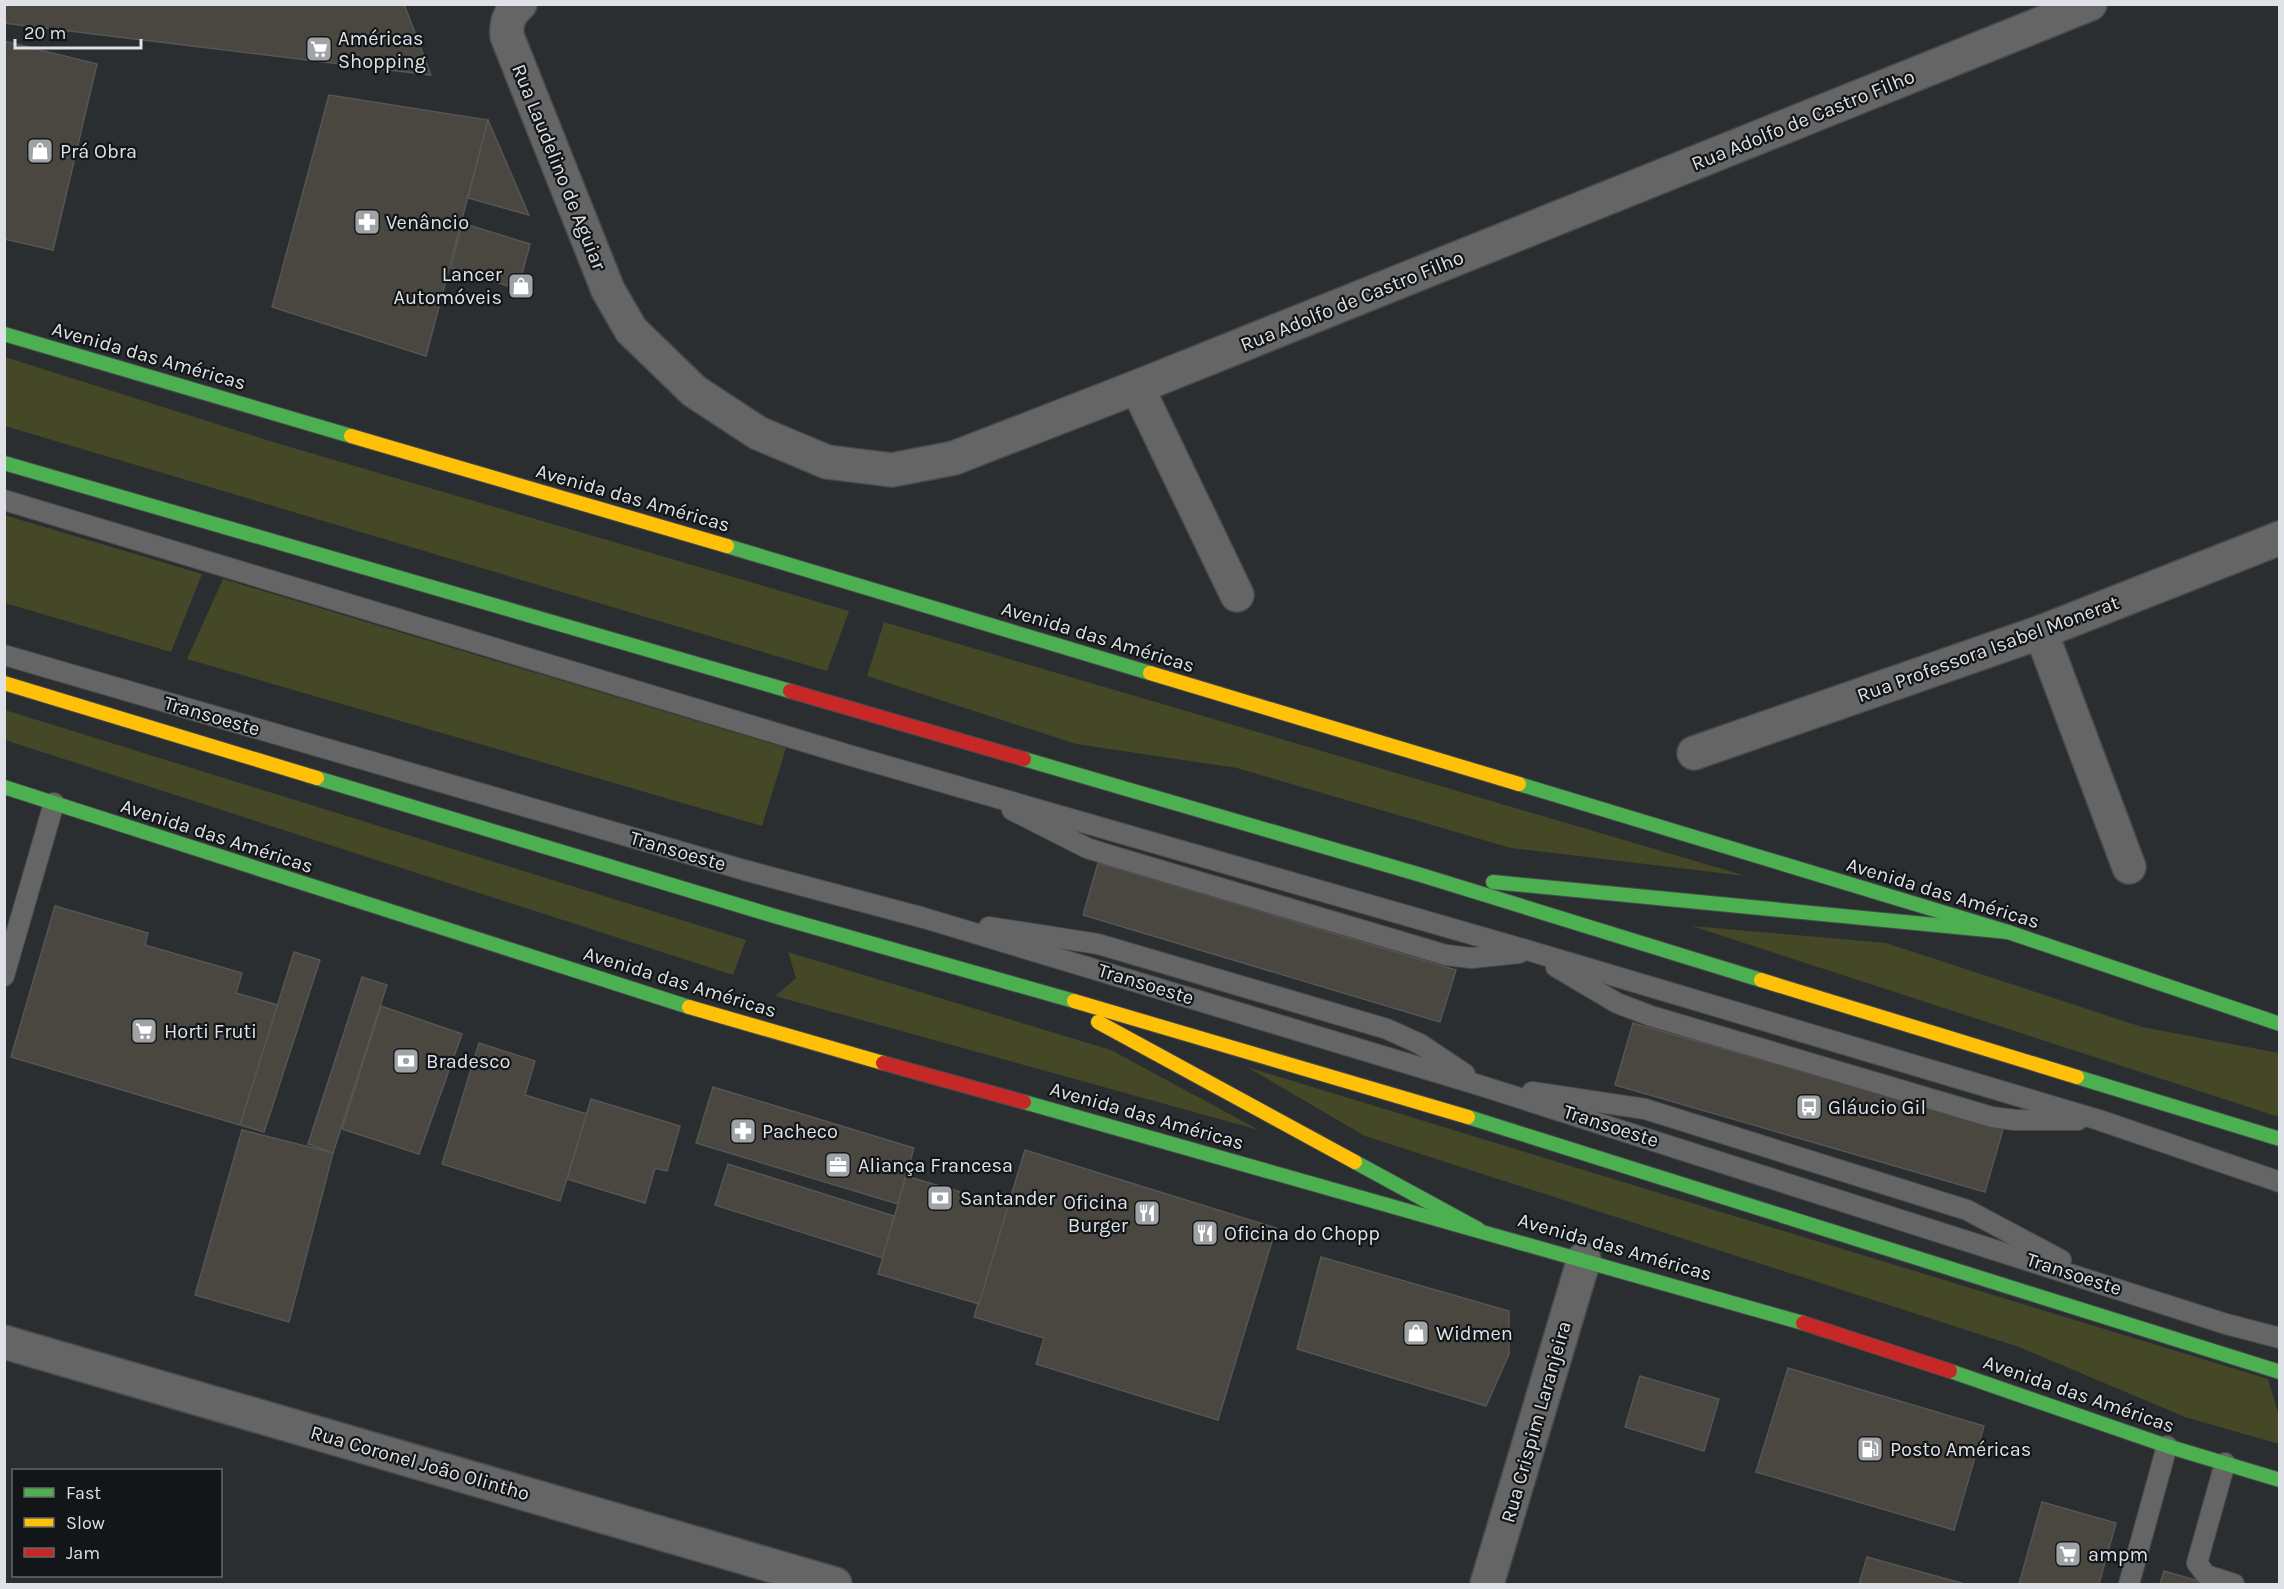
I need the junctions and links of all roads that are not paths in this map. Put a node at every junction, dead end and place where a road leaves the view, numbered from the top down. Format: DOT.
graph roads {
  1 [pos="520,4"];
  2 [pos="2090,4"];
  3 [pos="631,330"];
  4 [pos="4,334"];
  5 [pos="1137,387"];
  6 [pos="4,463"];
  7 [pos="4,500"];
  8 [pos="2280,538"];
  9 [pos="1237,595"];
  10 [pos="2041,632"];
  11 [pos="4,655"];
  12 [pos="4,683"];
  13 [pos="1694,753"];
  14 [pos="4,787"];
  15 [pos="965,787"];
  16 [pos="54,803"];
  17 [pos="2129,867"];
  18 [pos="1421,875"];
  19 [pos="2008,932"];
  20 [pos="1530,951"];
  21 [pos="4,976"];
  22 [pos="1038,990"];
  23 [pos="2280,1024"];
  24 [pos="1482,1086"];
  25 [pos="2099,1119"];
  26 [pos="2280,1139"];
  27 [pos="2280,1182"];
  28 [pos="1478,1229"];
  29 [pos="1584,1259"];
  30 [pos="2104,1283"];
  31 [pos="2280,1338"];
  32 [pos="4,1342"];
  33 [pos="2280,1372"];
  34 [pos="2167,1446"];
  35 [pos="2226,1463"];
  36 [pos="2280,1480"];
  37 [pos="835,1584"];
  38 [pos="1487,1584"];
  39 [pos="2129,1584"];
  40 [pos="2234,1584"];
  1 -- 3 [label="street, Rua Laudelino de Aguiar"];
  2 -- 5 [label="street, Rua Adolfo de Castro Filho"];
  3 -- 5 [label="street, Rua Adolfo de Castro Filho"];
  4 -- 19 [label="main road, Avenida das Américas"];
  5 -- 9 [label="street"];
  6 -- 18 [label="main road"];
  7 -- 15 [label="lane"];
  8 -- 10 [label="street, Rua Professora Isabel Monerat"];
  10 -- 13 [label="street, Rua Professora Isabel Monerat"];
  10 -- 17 [label="street"];
  11 -- 24 [label="lane, Transoeste"];
  12 -- 22 [label="main road"];
  14 -- 16 [label="main road, Avenida das Américas"];
  15 -- 20 [label="lane"];
  15 -- 20 [label="lane"];
  16 -- 21 [label="lane"];
  16 -- 28 [label="main road, Avenida das Américas"];
  18 -- 19 [label="main road"];
  18 -- 26 [label="main road"];
  19 -- 23 [label="main road, Avenida das Américas"];
  20 -- 25 [label="lane"];
  20 -- 25 [label="lane"];
  22 -- 28 [label="main road"];
  22 -- 33 [label="main road"];
  24 -- 30 [label="lane, Transoeste"];
  24 -- 30 [label="lane"];
  25 -- 27 [label="lane"];
  28 -- 29 [label="main road, Avenida das Américas"];
  29 -- 34 [label="main road, Avenida das Américas"];
  29 -- 38 [label="street, Rua Crispim Laranjeira"];
  30 -- 31 [label="lane, Transoeste"];
  32 -- 37 [label="street, Rua Coronel João Olintho"];
  34 -- 35 [label="main road, Avenida das Américas"];
  34 -- 39 [label="lane"];
  35 -- 36 [label="main road, Avenida das Américas"];
  35 -- 40 [label="lane"];
}
